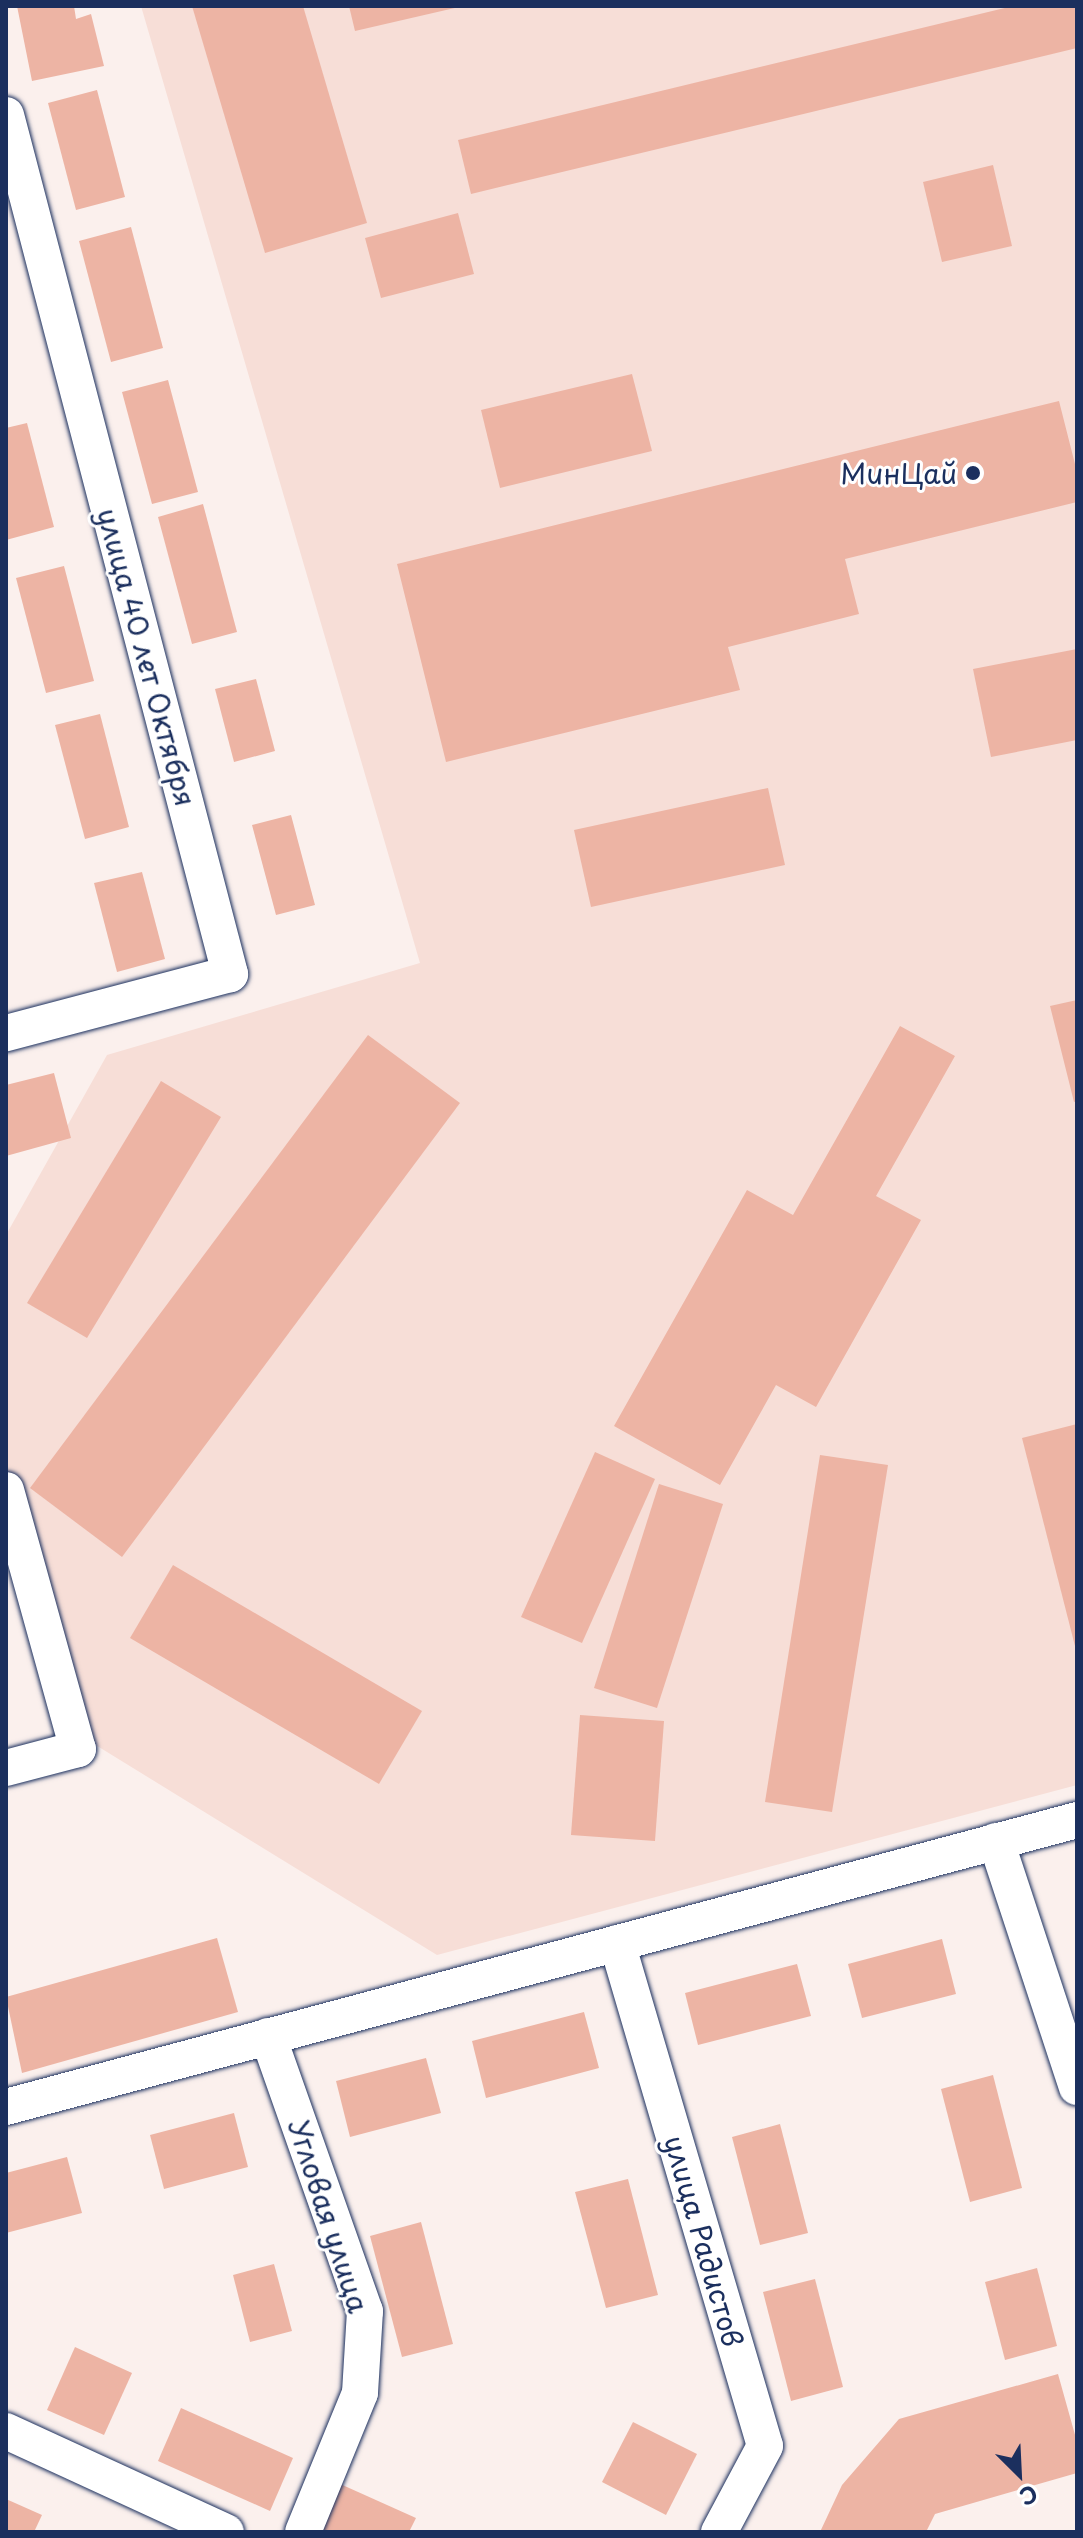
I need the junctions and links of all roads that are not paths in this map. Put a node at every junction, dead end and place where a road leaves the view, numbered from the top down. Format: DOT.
graph roads {
  1 [pos="6,115"];
  2 [pos="6,1033"];
  3 [pos="6,1490"];
  4 [pos="6,1768"];
  5 [pos="1077,1820"];
  6 [pos="996,1841"];
  7 [pos="617,1943"];
  8 [pos="268,2036"];
  9 [pos="1077,2087"];
  10 [pos="6,2107"];
  11 [pos="6,2431"];
  12 [pos="226,2532"];
  13 [pos="303,2532"];
  14 [pos="719,2532"];
  1 -- 2 [label="street, улица 40 лет Октября"];
  3 -- 4 [label="street"];
  5 -- 6 [label="street"];
  6 -- 7 [label="street"];
  6 -- 9 [label="street"];
  7 -- 8 [label="street"];
  7 -- 14 [label="street, улица Радистов"];
  8 -- 10 [label="street"];
  8 -- 13 [label="street, Угловая улица"];
  11 -- 12 [label="street"];
}
